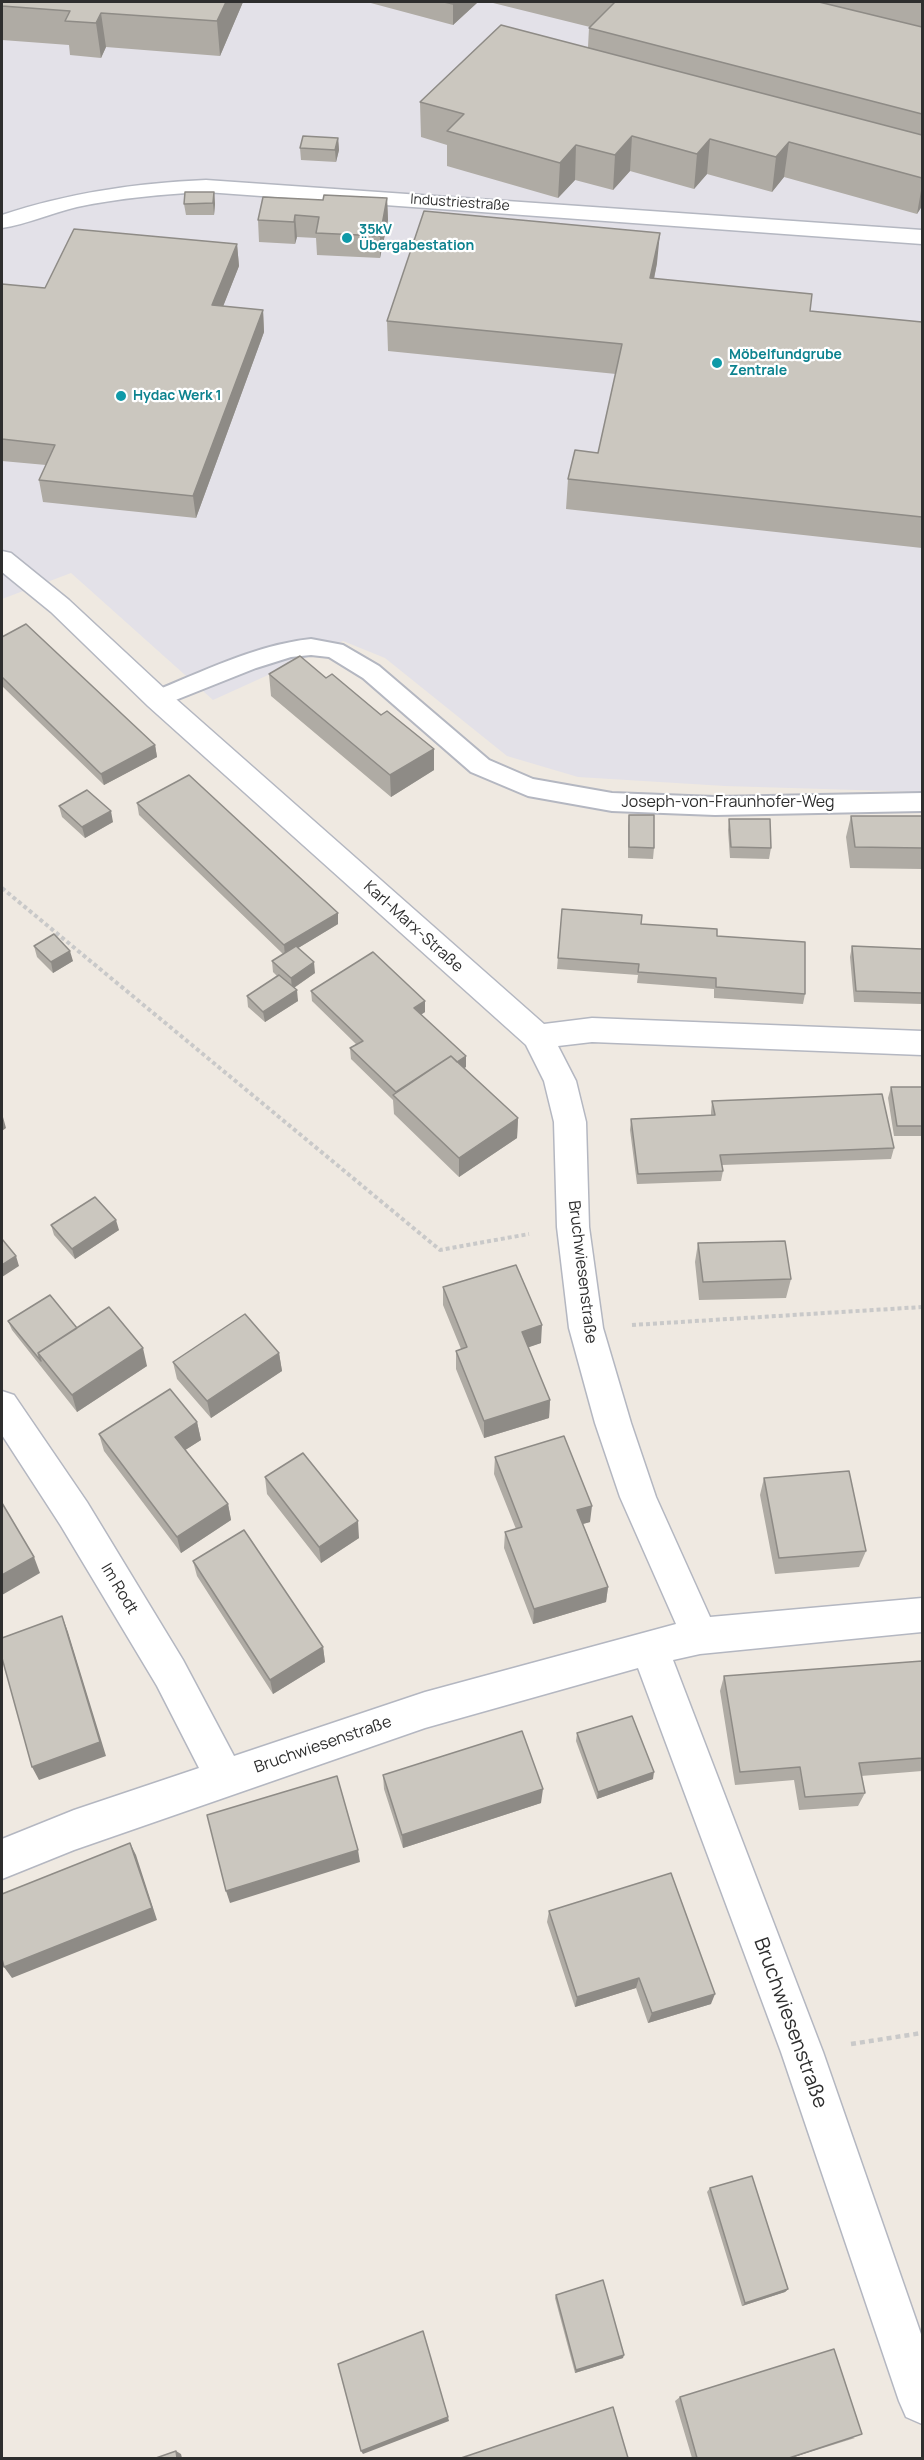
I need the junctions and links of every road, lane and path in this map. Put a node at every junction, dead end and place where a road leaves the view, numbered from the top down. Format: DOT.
graph roads {
  1 [pos="2,222"];
  2 [pos="922,237"];
  3 [pos="2,559"];
  4 [pos="158,699"];
  5 [pos="922,802"];
  6 [pos="2,888"];
  7 [pos="538,1037"];
  8 [pos="922,1043"];
  9 [pos="573,1227"];
  10 [pos="922,1307"];
  11 [pos="586,1328"];
  12 [pos="2,1406"];
  13 [pos="922,1615"];
  14 [pos="700,1636"];
  15 [pos="649,1647"];
  16 [pos="225,1779"];
  17 [pos="2,1859"];
  18 [pos="922,2032"];
  19 [pos="802,2052"];
  20 [pos="922,2401"];
  1 -- 2 [label="street, Industriestraße"];
  3 -- 4 [label="street, Karl-Marx-Straße"];
  4 -- 5 [label="lane, Joseph-von-Fraunhofer-Weg"];
  4 -- 7 [label="street, Karl-Marx-Straße"];
  6 -- 9 [label="path"];
  7 -- 8 [label="street"];
  7 -- 9 [label="street, Bruchwiesenstraße"];
  9 -- 11 [label="street, Bruchwiesenstraße"];
  10 -- 11 [label="path"];
  11 -- 14 [label="street, Bruchwiesenstraße"];
  12 -- 16 [label="street, Im Rodt"];
  13 -- 14 [label="street, Bruchwiesenstraße"];
  14 -- 15 [label="street, Bruchwiesenstraße"];
  15 -- 16 [label="street, Bruchwiesenstraße"];
  15 -- 19 [label="street, Bruchwiesenstraße"];
  16 -- 17 [label="street, Bruchwiesenstraße"];
  18 -- 19 [label="path"];
  19 -- 20 [label="street, Bruchwiesenstraße"];
}
